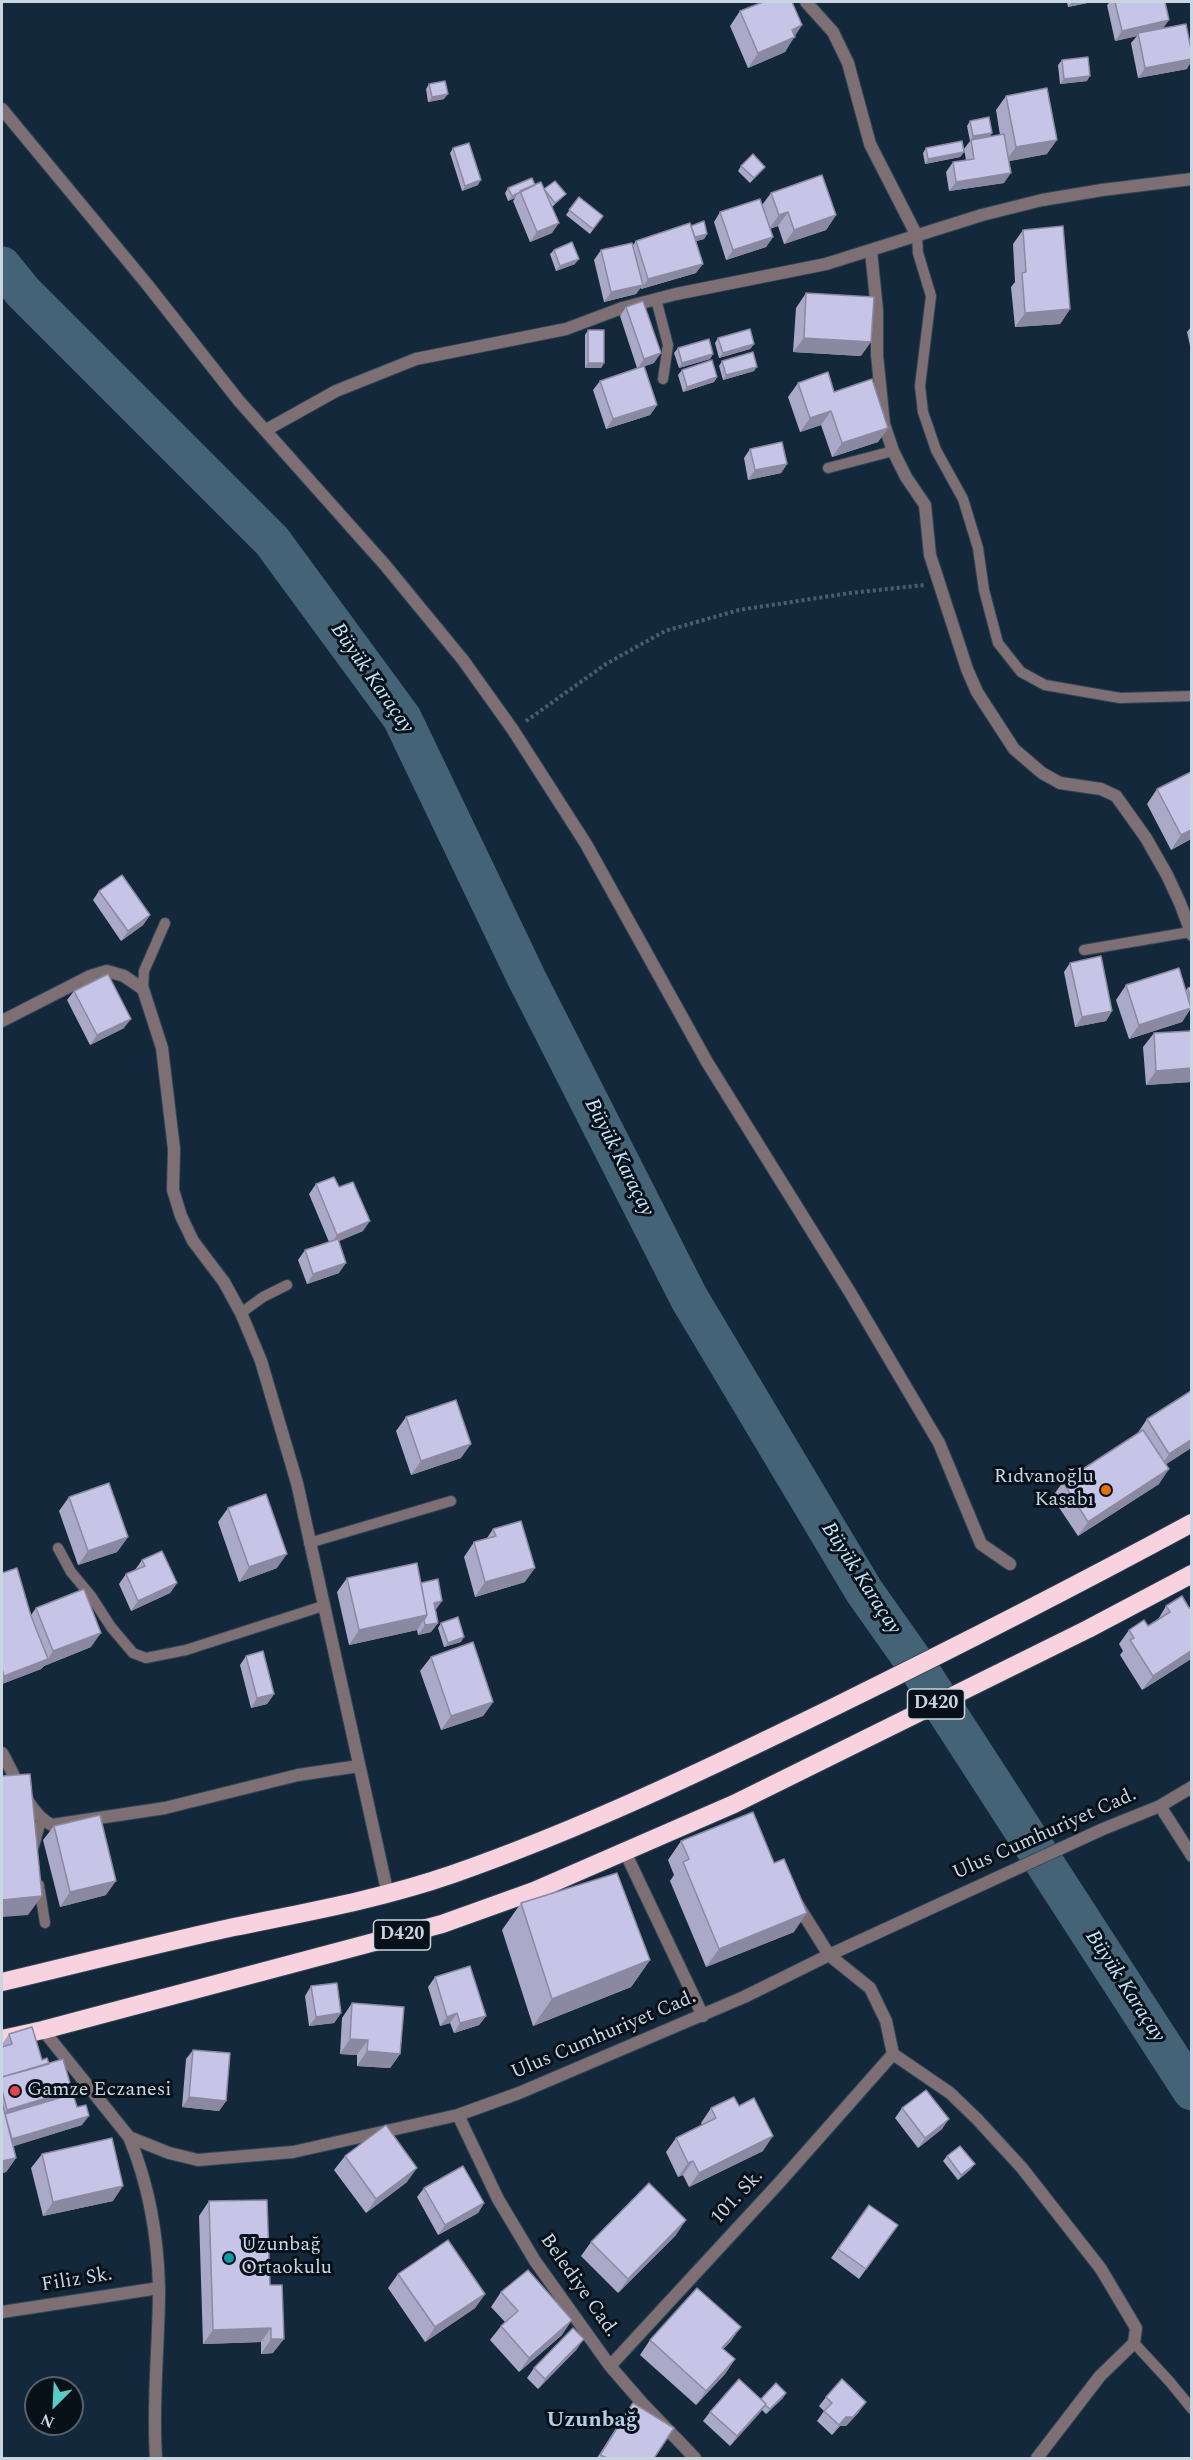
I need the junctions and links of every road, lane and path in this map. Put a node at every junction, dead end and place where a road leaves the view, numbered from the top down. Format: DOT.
graph roads {
  1 [pos="806,2"];
  2 [pos="2,109"];
  3 [pos="1191,179"];
  4 [pos="917,236"];
  5 [pos="871,251"];
  6 [pos="656,299"];
  7 [pos="663,379"];
  8 [pos="266,430"];
  9 [pos="893,451"];
  10 [pos="828,468"];
  11 [pos="938,583"];
  12 [pos="1191,696"];
  13 [pos="513,730"];
  14 [pos="165,923"];
  15 [pos="1191,933"];
  16 [pos="1084,950"];
  17 [pos="142,989"];
  18 [pos="2,1021"];
  19 [pos="287,1285"];
  20 [pos="241,1313"];
  21 [pos="451,1501"];
  22 [pos="1191,1523"];
  23 [pos="309,1543"];
  24 [pos="58,1548"];
  25 [pos="1010,1564"];
  26 [pos="1191,1574"];
  27 [pos="323,1606"];
  28 [pos="2,1753"];
  29 [pos="359,1766"];
  30 [pos="1191,1787"];
  31 [pos="1160,1806"];
  32 [pos="41,1821"];
  33 [pos="625,1852"];
  34 [pos="33,1856"];
  35 [pos="1191,1856"];
  36 [pos="37,1877"];
  37 [pos="388,1895"];
  38 [pos="791,1895"];
  39 [pos="45,1923"];
  40 [pos="829,1955"];
  41 [pos="2,1982"];
  42 [pos="703,2016"];
  43 [pos="43,2030"];
  44 [pos="2,2039"];
  45 [pos="893,2055"];
  46 [pos="458,2115"];
  47 [pos="129,2137"];
  48 [pos="159,2288"];
  49 [pos="2,2312"];
  50 [pos="1134,2343"];
  51 [pos="610,2366"];
  52 [pos="1191,2409"];
  53 [pos="156,2458"];
  54 [pos="695,2458"];
  55 [pos="1037,2458"];
  1 -- 4 [label="street"];
  2 -- 8 [label="street"];
  3 -- 4 [label="street"];
  4 -- 5 [label="street"];
  4 -- 12 [label="lane"];
  5 -- 6 [label="street"];
  5 -- 9 [label="street"];
  6 -- 7 [label="lane"];
  6 -- 8 [label="street"];
  8 -- 13 [label="street"];
  9 -- 10 [label="lane"];
  9 -- 11 [label="street"];
  11 -- 13 [label="path"];
  11 -- 15 [label="street"];
  13 -- 25 [label="street"];
  14 -- 17 [label="lane"];
  15 -- 16 [label="lane"];
  17 -- 18 [label="street"];
  17 -- 20 [label="street"];
  19 -- 20 [label="lane"];
  20 -- 23 [label="street"];
  21 -- 23 [label="lane"];
  22 -- 37 [label="highway"];
  23 -- 27 [label="street"];
  24 -- 27 [label="lane"];
  26 -- 33 [label="highway, D420"];
  27 -- 29 [label="street"];
  28 -- 32 [label="street"];
  29 -- 32 [label="street"];
  29 -- 37 [label="street"];
  30 -- 31 [label="street, Ulus Cumhuriyet Cad."];
  31 -- 35 [label="street"];
  31 -- 40 [label="street, Ulus Cumhuriyet Cad."];
  32 -- 34 [label="lane"];
  33 -- 42 [label="street"];
  33 -- 43 [label="highway, D420"];
  36 -- 39 [label="lane"];
  37 -- 41 [label="highway"];
  38 -- 40 [label="street"];
  40 -- 42 [label="street, Ulus Cumhuriyet Cad."];
  40 -- 45 [label="street"];
  42 -- 46 [label="street, Ulus Cumhuriyet Cad."];
  43 -- 44 [label="highway, D420"];
  43 -- 47 [label="street, Ulus Cumhuriyet Cad."];
  45 -- 50 [label="street"];
  45 -- 51 [label="street, 101. Sk."];
  46 -- 47 [label="street, Ulus Cumhuriyet Cad."];
  46 -- 51 [label="street, Belediye Cad."];
  47 -- 48 [label="street"];
  48 -- 49 [label="street, Filiz Sk."];
  48 -- 53 [label="street"];
  50 -- 52 [label="lane"];
  50 -- 55 [label="street"];
  51 -- 54 [label="street, Belediye Cad."];
}
